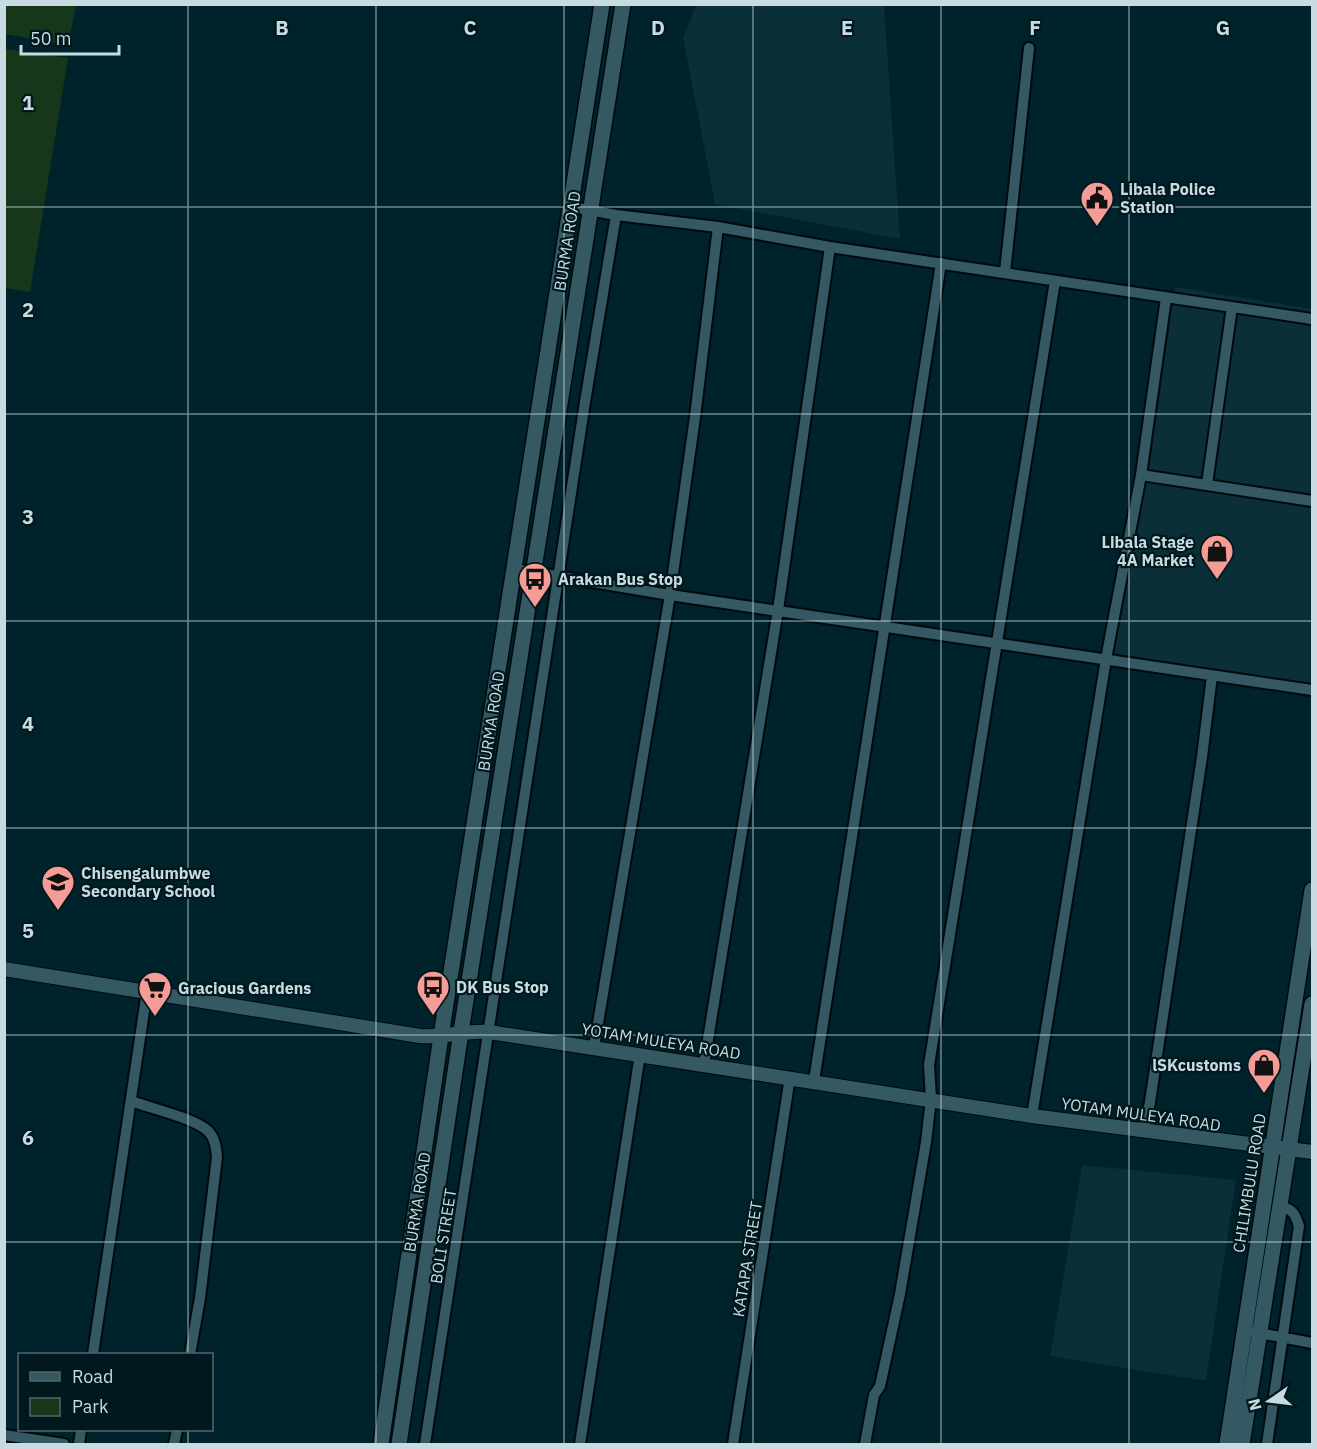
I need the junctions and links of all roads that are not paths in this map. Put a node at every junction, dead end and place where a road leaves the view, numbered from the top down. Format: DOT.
graph roads {
  1 [pos="602,4"];
  2 [pos="623,4"];
  3 [pos="1029,48"];
  4 [pos="572,207"];
  5 [pos="590,210"];
  6 [pos="616,215"];
  7 [pos="718,227"];
  8 [pos="830,247"];
  9 [pos="941,263"];
  10 [pos="1005,272"];
  11 [pos="1055,281"];
  12 [pos="1166,298"];
  13 [pos="1232,308"];
  14 [pos="1312,319"];
  15 [pos="1141,475"];
  16 [pos="1207,484"];
  17 [pos="1312,501"];
  18 [pos="515,569"];
  19 [pos="533,572"];
  20 [pos="559,577"];
  21 [pos="670,595"];
  22 [pos="778,610"];
  23 [pos="884,627"];
  24 [pos="997,644"];
  25 [pos="1106,659"];
  26 [pos="1212,676"];
  27 [pos="1312,690"];
  28 [pos="1312,890"];
  29 [pos="4,969"];
  30 [pos="147,991"];
  31 [pos="1312,1004"];
  32 [pos="461,1032"];
  33 [pos="489,1032"];
  34 [pos="441,1036"];
  35 [pos="594,1047"];
  36 [pos="640,1054"];
  37 [pos="704,1064"];
  38 [pos="790,1077"];
  39 [pos="814,1081"];
  40 [pos="931,1099"];
  41 [pos="131,1101"];
  42 [pos="1032,1116"];
  43 [pos="1143,1132"];
  44 [pos="1272,1148"];
  45 [pos="1291,1149"];
  46 [pos="1312,1152"];
  47 [pos="1281,1207"];
  48 [pos="1252,1332"];
  49 [pos="1282,1339"];
  50 [pos="1312,1343"];
  51 [pos="93,1353"];
  52 [pos="190,1353"];
  53 [pos="4,1435"];
  54 [pos="64,1444"];
  55 [pos="381,1444"];
  56 [pos="399,1444"];
  57 [pos="425,1444"];
  58 [pos="580,1444"];
  59 [pos="733,1444"];
  60 [pos="865,1444"];
  61 [pos="1227,1444"];
  62 [pos="1242,1444"];
  63 [pos="1267,1444"];
  1 -- 4 [label="main road, BURMA ROAD"];
  2 -- 5 [label="main road, BURMA ROAD"];
  3 -- 10 [label="street"];
  4 -- 5 [label="street"];
  4 -- 18 [label="main road, BURMA ROAD"];
  5 -- 6 [label="street"];
  5 -- 19 [label="main road, BURMA ROAD"];
  6 -- 7 [label="street"];
  6 -- 20 [label="street, BOLI STREET"];
  7 -- 8 [label="street"];
  7 -- 21 [label="street"];
  8 -- 9 [label="street"];
  8 -- 22 [label="street"];
  9 -- 10 [label="street"];
  9 -- 23 [label="street"];
  10 -- 11 [label="street"];
  11 -- 12 [label="street"];
  11 -- 24 [label="street"];
  12 -- 13 [label="street"];
  12 -- 15 [label="street"];
  13 -- 14 [label="street"];
  13 -- 16 [label="street"];
  15 -- 16 [label="street"];
  15 -- 25 [label="street"];
  16 -- 17 [label="street"];
  18 -- 19 [label="street"];
  18 -- 34 [label="main road, BURMA ROAD"];
  19 -- 20 [label="street"];
  19 -- 32 [label="main road, BURMA ROAD"];
  20 -- 21 [label="street"];
  20 -- 33 [label="street, BOLI STREET"];
  21 -- 22 [label="street"];
  21 -- 35 [label="street"];
  22 -- 23 [label="street"];
  22 -- 37 [label="street"];
  23 -- 24 [label="street"];
  23 -- 39 [label="street"];
  24 -- 25 [label="street"];
  24 -- 40 [label="street"];
  25 -- 26 [label="street"];
  25 -- 42 [label="street"];
  26 -- 27 [label="street"];
  26 -- 43 [label="street"];
  28 -- 44 [label="main road, CHILIMBULU ROAD"];
  29 -- 30 [label="street, YOTAM MULEYA ROAD"];
  30 -- 34 [label="street, YOTAM MULEYA ROAD"];
  30 -- 41 [label="street"];
  31 -- 45 [label="main road, CHILIMBULU ROAD"];
  32 -- 33 [label="street, YOTAM MULEYA ROAD"];
  32 -- 34 [label="street, YOTAM MULEYA ROAD"];
  32 -- 56 [label="main road, BURMA ROAD"];
  33 -- 35 [label="street, YOTAM MULEYA ROAD"];
  33 -- 57 [label="street, BOLI STREET"];
  34 -- 55 [label="main road, BURMA ROAD"];
  35 -- 36 [label="street, YOTAM MULEYA ROAD"];
  36 -- 37 [label="street, YOTAM MULEYA ROAD"];
  36 -- 58 [label="street"];
  37 -- 38 [label="street, YOTAM MULEYA ROAD"];
  38 -- 39 [label="street, YOTAM MULEYA ROAD"];
  38 -- 59 [label="street, KATAPA STREET"];
  39 -- 40 [label="street, YOTAM MULEYA ROAD"];
  40 -- 42 [label="street, YOTAM MULEYA ROAD"];
  40 -- 60 [label="street"];
  41 -- 51 [label="street"];
  41 -- 52 [label="street"];
  42 -- 43 [label="street, YOTAM MULEYA ROAD"];
  43 -- 44 [label="street, YOTAM MULEYA ROAD"];
  44 -- 45 [label="street, YOTAM MULEYA ROAD"];
  44 -- 48 [label="main road, CHILIMBULU ROAD"];
  45 -- 46 [label="street, YOTAM MULEYA ROAD"];
  45 -- 47 [label="main road, CHILIMBULU ROAD"];
  47 -- 48 [label="main road, CHILIMBULU ROAD"];
  47 -- 49 [label="street"];
  48 -- 49 [label="street"];
  48 -- 61 [label="main road, CHILIMBULU ROAD"];
  48 -- 62 [label="main road, CHILIMBULU ROAD"];
  49 -- 50 [label="street"];
  49 -- 63 [label="street"];
  53 -- 54 [label="street"];
}
